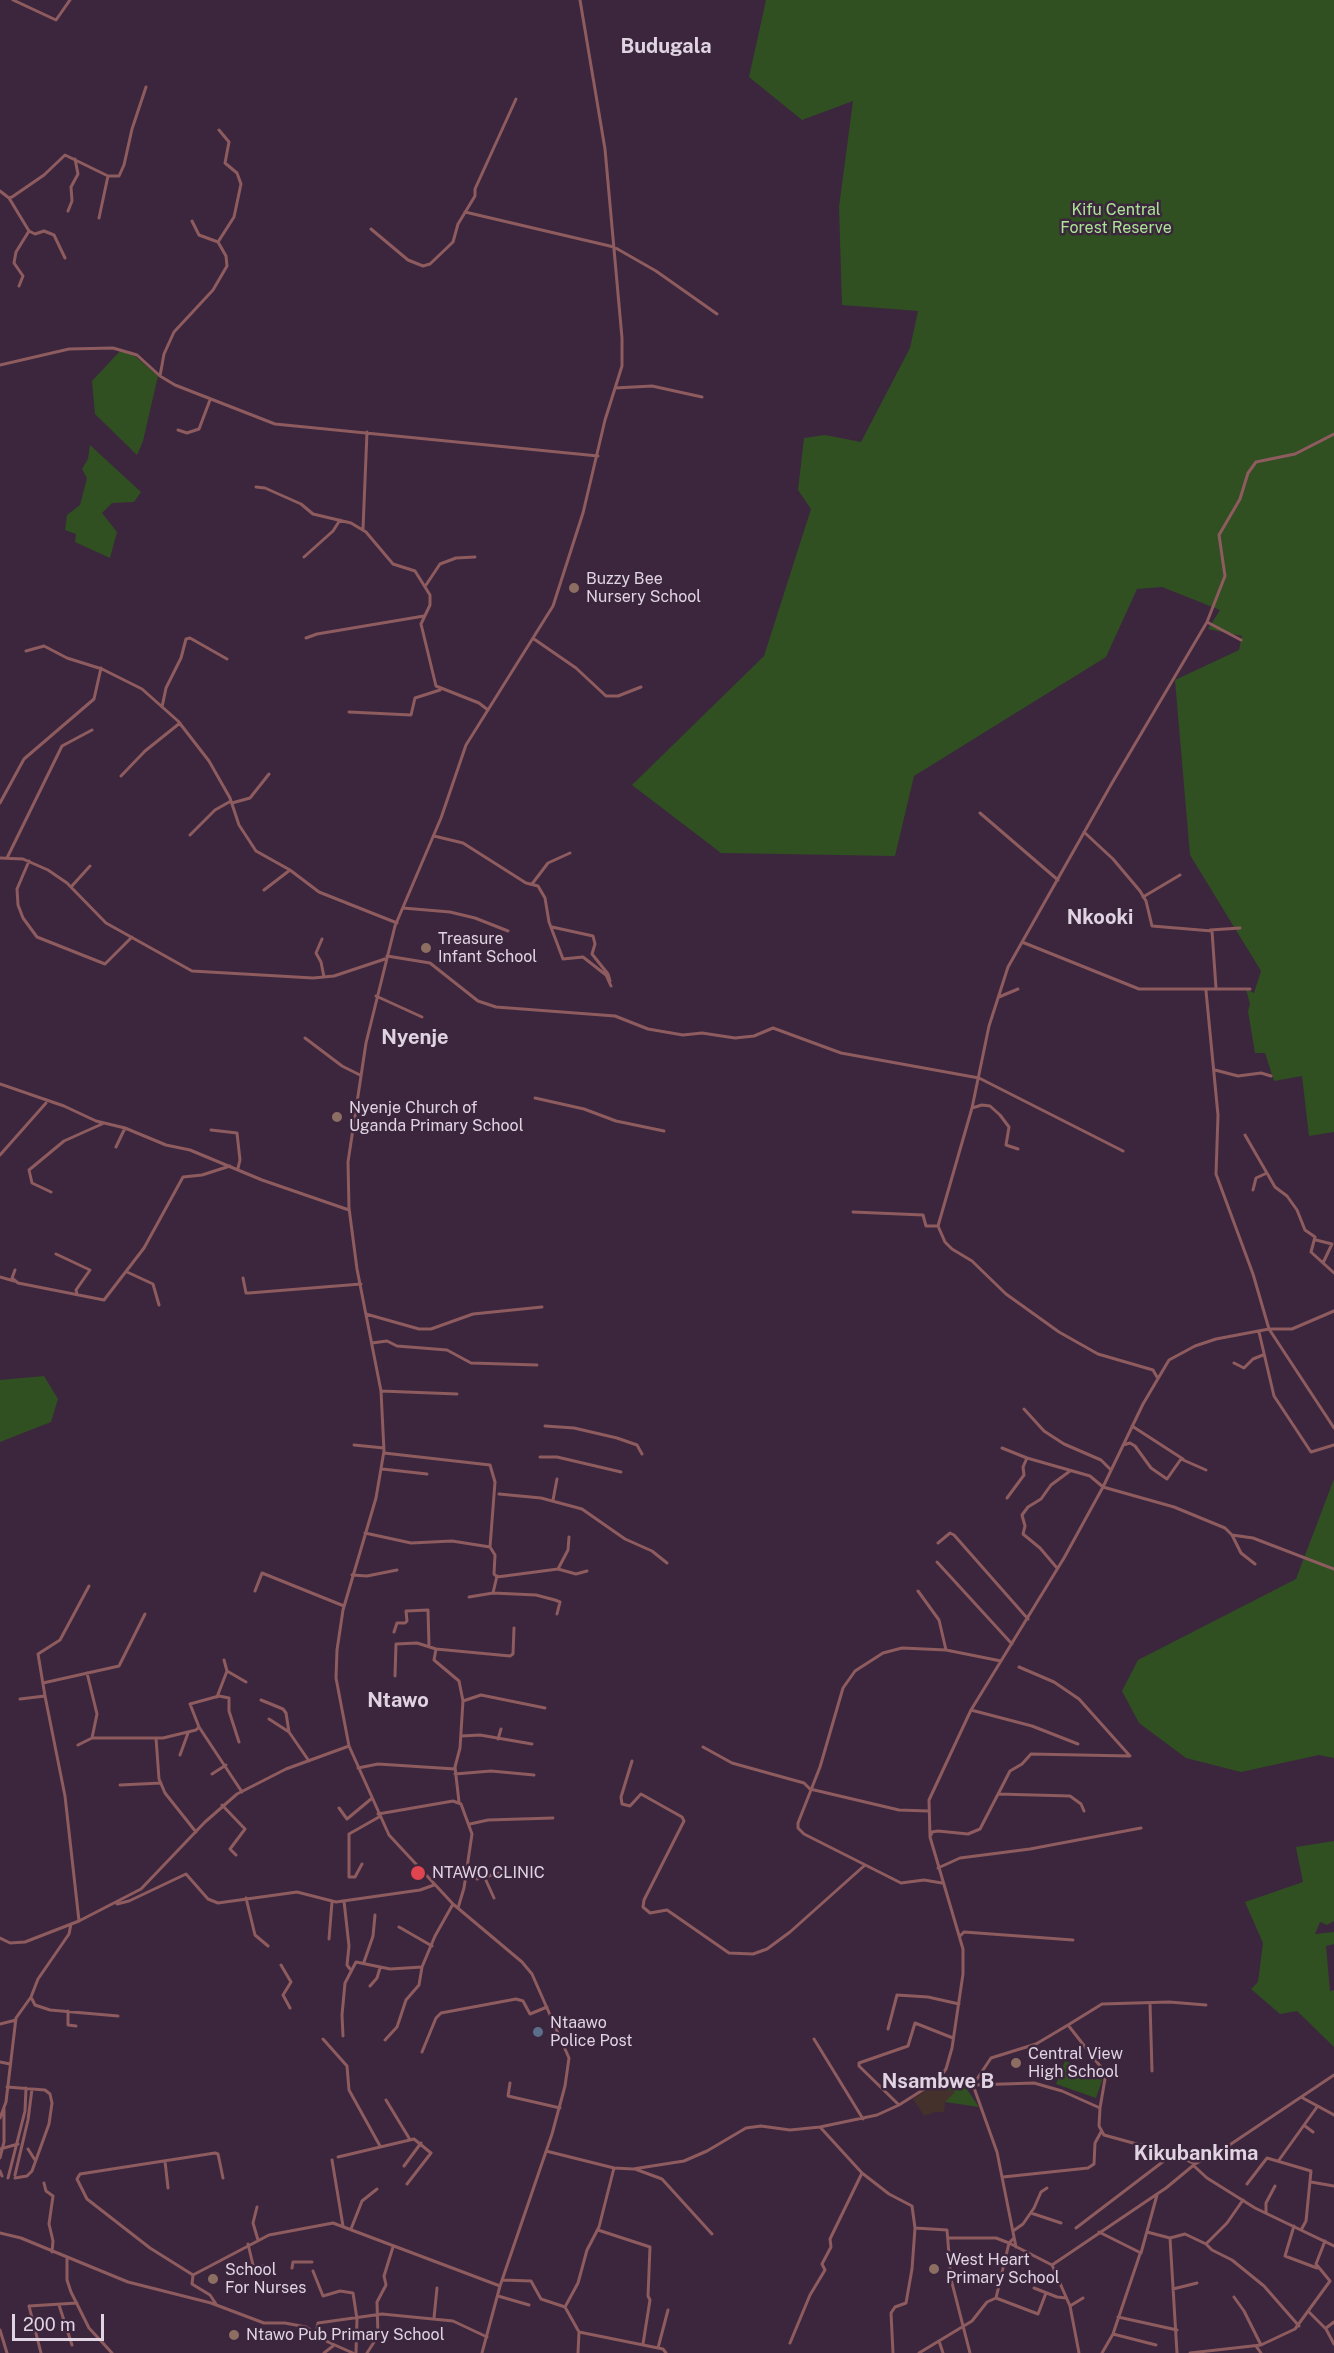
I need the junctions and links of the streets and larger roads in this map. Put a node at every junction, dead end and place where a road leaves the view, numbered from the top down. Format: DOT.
graph roads {
  1 [pos="13,0"];
  2 [pos="70,0"];
  3 [pos="580,0"];
  4 [pos="146,87"];
  5 [pos="516,99"];
  6 [pos="219,130"];
  7 [pos="75,159"];
  8 [pos="108,176"];
  9 [pos="0,191"];
  10 [pos="9,198"];
  11 [pos="68,211"];
  12 [pos="465,212"];
  13 [pos="99,218"];
  14 [pos="192,221"];
  15 [pos="371,228"];
  16 [pos="29,231"];
  17 [pos="218,242"];
  18 [pos="614,247"];
  19 [pos="65,258"];
  20 [pos="19,286"];
  21 [pos="717,314"];
  22 [pos="0,365"];
  23 [pos="160,376"];
  24 [pos="615,388"];
  25 [pos="702,397"];
  26 [pos="210,400"];
  27 [pos="178,430"];
  28 [pos="367,432"];
  29 [pos="1334,434"];
  30 [pos="598,456"];
  31 [pos="256,487"];
  32 [pos="340,519"];
  33 [pos="363,530"];
  34 [pos="304,557"];
  35 [pos="475,557"];
  36 [pos="426,586"];
  37 [pos="425,616"];
  38 [pos="1208,622"];
  39 [pos="306,638"];
  40 [pos="534,639"];
  41 [pos="1241,640"];
  42 [pos="26,651"];
  43 [pos="227,659"];
  44 [pos="101,668"];
  45 [pos="641,687"];
  46 [pos="440,690"];
  47 [pos="162,707"];
  48 [pos="489,710"];
  49 [pos="349,712"];
  50 [pos="180,723"];
  51 [pos="92,730"];
  52 [pos="269,774"];
  53 [pos="121,776"];
  54 [pos="232,802"];
  55 [pos="0,803"];
  56 [pos="980,813"];
  57 [pos="1084,832"];
  58 [pos="190,835"];
  59 [pos="434,836"];
  60 [pos="570,853"];
  61 [pos="0,858"];
  62 [pos="7,858"];
  63 [pos="29,861"];
  64 [pos="90,866"];
  65 [pos="290,870"];
  66 [pos="1180,876"];
  67 [pos="1058,880"];
  68 [pos="532,884"];
  69 [pos="71,887"];
  70 [pos="264,890"];
  71 [pos="1143,897"];
  72 [pos="403,908"];
  73 [pos="397,923"];
  74 [pos="552,927"];
  75 [pos="1240,928"];
  76 [pos="1210,930"];
  77 [pos="508,931"];
  78 [pos="132,937"];
  79 [pos="322,939"];
  80 [pos="1022,942"];
  81 [pos="386,958"];
  82 [pos="324,977"];
  83 [pos="610,981"];
  84 [pos="611,986"];
  85 [pos="1216,988"];
  86 [pos="1018,989"];
  87 [pos="1250,989"];
  88 [pos="1206,991"];
  89 [pos="376,996"];
  90 [pos="999,997"];
  91 [pos="422,1017"];
  92 [pos="305,1038"];
  93 [pos="1215,1070"];
  94 [pos="360,1074"];
  95 [pos="1271,1076"];
  96 [pos="979,1078"];
  97 [pos="0,1084"];
  98 [pos="535,1098"];
  99 [pos="48,1103"];
  100 [pos="972,1108"];
  101 [pos="103,1123"];
  102 [pos="125,1128"];
  103 [pos="211,1130"];
  104 [pos="664,1131"];
  105 [pos="1245,1135"];
  106 [pos="116,1147"];
  107 [pos="1018,1149"];
  108 [pos="1123,1151"];
  109 [pos="0,1155"];
  110 [pos="231,1166"];
  111 [pos="238,1168"];
  112 [pos="1267,1173"];
  113 [pos="1254,1190"];
  114 [pos="51,1192"];
  115 [pos="349,1210"];
  116 [pos="853,1212"];
  117 [pos="938,1226"];
  118 [pos="1316,1240"];
  119 [pos="56,1254"];
  120 [pos="1323,1263"];
  121 [pos="15,1270"];
  122 [pos="127,1272"];
  123 [pos="1334,1273"];
  124 [pos="0,1277"];
  125 [pos="243,1278"];
  126 [pos="14,1281"];
  127 [pos="361,1284"];
  128 [pos="77,1294"];
  129 [pos="159,1305"];
  130 [pos="542,1307"];
  131 [pos="1334,1311"];
  132 [pos="366,1314"];
  133 [pos="1269,1329"];
  134 [pos="1259,1332"];
  135 [pos="372,1343"];
  136 [pos="1263,1355"];
  137 [pos="1234,1363"];
  138 [pos="537,1365"];
  139 [pos="1157,1377"];
  140 [pos="381,1391"];
  141 [pos="457,1394"];
  142 [pos="1024,1409"];
  143 [pos="545,1426"];
  144 [pos="1132,1426"];
  145 [pos="1334,1428"];
  146 [pos="1334,1444"];
  147 [pos="354,1445"];
  148 [pos="1123,1445"];
  149 [pos="384,1448"];
  150 [pos="1002,1449"];
  151 [pos="384,1453"];
  152 [pos="642,1454"];
  153 [pos="540,1457"];
  154 [pos="1027,1458"];
  155 [pos="1183,1459"];
  156 [pos="382,1469"];
  157 [pos="1071,1470"];
  158 [pos="1112,1470"];
  159 [pos="1206,1470"];
  160 [pos="621,1472"];
  161 [pos="428,1474"];
  162 [pos="557,1479"];
  163 [pos="1103,1487"];
  164 [pos="499,1494"];
  165 [pos="1007,1498"];
  166 [pos="553,1500"];
  167 [pos="364,1533"];
  168 [pos="1232,1535"];
  169 [pos="569,1537"];
  170 [pos="938,1543"];
  171 [pos="490,1547"];
  172 [pos="937,1562"];
  173 [pos="667,1563"];
  174 [pos="1255,1564"];
  175 [pos="1057,1568"];
  176 [pos="558,1569"];
  177 [pos="1334,1569"];
  178 [pos="397,1570"];
  179 [pos="587,1571"];
  180 [pos="352,1575"];
  181 [pos="497,1576"];
  182 [pos="89,1586"];
  183 [pos="255,1591"];
  184 [pos="918,1591"];
  185 [pos="493,1593"];
  186 [pos="469,1596"];
  187 [pos="344,1606"];
  188 [pos="145,1614"];
  189 [pos="557,1614"];
  190 [pos="1028,1619"];
  191 [pos="514,1628"];
  192 [pos="394,1632"];
  193 [pos="1012,1644"];
  194 [pos="429,1646"];
  195 [pos="436,1649"];
  196 [pos="946,1650"];
  197 [pos="224,1659"];
  198 [pos="1001,1661"];
  199 [pos="1019,1668"];
  200 [pos="226,1671"];
  201 [pos="87,1673"];
  202 [pos="395,1676"];
  203 [pos="246,1682"];
  204 [pos="43,1683"];
  205 [pos="45,1696"];
  206 [pos="217,1696"];
  207 [pos="20,1699"];
  208 [pos="261,1700"];
  209 [pos="463,1701"];
  210 [pos="544,1708"];
  211 [pos="971,1710"];
  212 [pos="269,1719"];
  213 [pos="199,1727"];
  214 [pos="501,1729"];
  215 [pos="188,1732"];
  216 [pos="289,1732"];
  217 [pos="461,1736"];
  218 [pos="92,1738"];
  219 [pos="156,1738"];
  220 [pos="498,1739"];
  221 [pos="239,1742"];
  222 [pos="532,1744"];
  223 [pos="1078,1744"];
  224 [pos="78,1745"];
  225 [pos="349,1746"];
  226 [pos="703,1747"];
  227 [pos="180,1755"];
  228 [pos="309,1761"];
  229 [pos="632,1761"];
  230 [pos="226,1765"];
  231 [pos="358,1767"];
  232 [pos="455,1769"];
  233 [pos="212,1774"];
  234 [pos="455,1774"];
  235 [pos="534,1775"];
  236 [pos="161,1783"];
  237 [pos="120,1785"];
  238 [pos="810,1789"];
  239 [pos="242,1791"];
  240 [pos="998,1794"];
  241 [pos="371,1799"];
  242 [pos="459,1802"];
  243 [pos="222,1805"];
  244 [pos="339,1808"];
  245 [pos="927,1811"];
  246 [pos="1084,1811"];
  247 [pos="378,1815"];
  248 [pos="553,1818"];
  249 [pos="470,1824"];
  250 [pos="1142,1828"];
  251 [pos="196,1832"];
  252 [pos="930,1837"];
  253 [pos="236,1855"];
  254 [pos="362,1864"];
  255 [pos="865,1864"];
  256 [pos="938,1868"];
  257 [pos="507,1871"];
  258 [pos="484,1876"];
  259 [pos="477,1879"];
  260 [pos="942,1883"];
  261 [pos="434,1885"];
  262 [pos="246,1898"];
  263 [pos="494,1898"];
  264 [pos="344,1901"];
  265 [pos="332,1902"];
  266 [pos="114,1904"];
  267 [pos="453,1904"];
  268 [pos="458,1908"];
  269 [pos="375,1916"];
  270 [pos="79,1921"];
  271 [pos="71,1924"];
  272 [pos="399,1927"];
  273 [pos="960,1936"];
  274 [pos="0,1938"];
  275 [pos="329,1939"];
  276 [pos="1074,1940"];
  277 [pos="268,1946"];
  278 [pos="432,1946"];
  279 [pos="364,1962"];
  280 [pos="281,1965"];
  281 [pos="423,1967"];
  282 [pos="380,1968"];
  283 [pos="351,1970"];
  284 [pos="370,1986"];
  285 [pos="32,1997"];
  286 [pos="1149,2003"];
  287 [pos="959,2004"];
  288 [pos="1206,2005"];
  289 [pos="547,2007"];
  290 [pos="290,2008"];
  291 [pos="68,2011"];
  292 [pos="118,2016"];
  293 [pos="16,2020"];
  294 [pos="0,2024"];
  295 [pos="1068,2025"];
  296 [pos="76,2026"];
  297 [pos="888,2029"];
  298 [pos="343,2036"];
  299 [pos="953,2038"];
  300 [pos="323,2039"];
  301 [pos="814,2039"];
  302 [pos="385,2040"];
  303 [pos="422,2052"];
  304 [pos="0,2062"];
  305 [pos="10,2064"];
  306 [pos="1152,2071"];
  307 [pos="1333,2077"];
  308 [pos="937,2081"];
  309 [pos="510,2083"];
  310 [pos="972,2085"];
  311 [pos="7,2087"];
  312 [pos="26,2088"];
  313 [pos="32,2089"];
  314 [pos="1300,2097"];
  315 [pos="386,2100"];
  316 [pos="899,2105"];
  317 [pos="4,2107"];
  318 [pos="1317,2107"];
  319 [pos="560,2108"];
  320 [pos="1100,2108"];
  321 [pos="1334,2115"];
  322 [pos="0,2118"];
  323 [pos="863,2119"];
  324 [pos="1305,2126"];
  325 [pos="820,2127"];
  326 [pos="1101,2132"];
  327 [pos="1313,2132"];
  328 [pos="409,2138"];
  329 [pos="421,2143"];
  330 [pos="19,2144"];
  331 [pos="380,2146"];
  332 [pos="2,2149"];
  333 [pos="28,2150"];
  334 [pos="546,2151"];
  335 [pos="1173,2154"];
  336 [pos="338,2157"];
  337 [pos="0,2158"];
  338 [pos="36,2160"];
  339 [pos="332,2160"];
  340 [pos="1279,2160"];
  341 [pos="165,2161"];
  342 [pos="1195,2165"];
  343 [pos="404,2166"];
  344 [pos="614,2168"];
  345 [pos="633,2169"];
  346 [pos="0,2171"];
  347 [pos="862,2173"];
  348 [pos="2,2176"];
  349 [pos="1003,2177"];
  350 [pos="8,2178"];
  351 [pos="223,2178"];
  352 [pos="44,2182"];
  353 [pos="1311,2182"];
  354 [pos="406,2184"];
  355 [pos="1247,2184"];
  356 [pos="1275,2186"];
  357 [pos="1334,2186"];
  358 [pos="168,2188"];
  359 [pos="1047,2188"];
  360 [pos="377,2189"];
  361 [pos="1158,2194"];
  362 [pos="1243,2200"];
  363 [pos="257,2207"];
  364 [pos="1031,2212"];
  365 [pos="1266,2213"];
  366 [pos="1061,2223"];
  367 [pos="343,2226"];
  368 [pos="1294,2226"];
  369 [pos="915,2228"];
  370 [pos="1076,2228"];
  371 [pos="351,2229"];
  372 [pos="598,2230"];
  373 [pos="1302,2230"];
  374 [pos="1013,2231"];
  375 [pos="1099,2232"];
  376 [pos="1147,2232"];
  377 [pos="0,2234"];
  378 [pos="712,2234"];
  379 [pos="949,2238"];
  380 [pos="1014,2238"];
  381 [pos="1170,2238"];
  382 [pos="258,2240"];
  383 [pos="1325,2241"];
  384 [pos="1009,2243"];
  385 [pos="248,2244"];
  386 [pos="1206,2244"];
  387 [pos="1334,2246"];
  388 [pos="393,2247"];
  389 [pos="1016,2247"];
  390 [pos="52,2252"];
  391 [pos="1141,2253"];
  392 [pos="67,2259"];
  393 [pos="312,2262"];
  394 [pos="1052,2265"];
  395 [pos="265,2266"];
  396 [pos="292,2268"];
  397 [pos="1317,2268"];
  398 [pos="312,2271"];
  399 [pos="193,2275"];
  400 [pos="1332,2279"];
  401 [pos="502,2280"];
  402 [pos="1197,2283"];
  403 [pos="500,2286"];
  404 [pos="437,2288"];
  405 [pos="1034,2288"];
  406 [pos="1173,2289"];
  407 [pos="1046,2294"];
  408 [pos="498,2296"];
  409 [pos="1234,2297"];
  410 [pos="996,2298"];
  411 [pos="1066,2298"];
  412 [pos="1083,2298"];
  413 [pos="77,2303"];
  414 [pos="216,2304"];
  415 [pos="59,2305"];
  416 [pos="529,2305"];
  417 [pos="1070,2306"];
  418 [pos="565,2307"];
  419 [pos="668,2310"];
  420 [pos="1309,2312"];
  421 [pos="379,2314"];
  422 [pos="1118,2317"];
  423 [pos="434,2318"];
  424 [pos="357,2319"];
  425 [pos="1334,2322"];
  426 [pos="964,2325"];
  427 [pos="1299,2326"];
  428 [pos="1326,2329"];
  429 [pos="0,2330"];
  430 [pos="1177,2330"];
  431 [pos="579,2332"];
  432 [pos="315,2333"];
  433 [pos="1113,2334"];
  434 [pos="487,2337"];
  435 [pos="939,2341"];
  436 [pos="790,2343"];
  437 [pos="643,2344"];
  438 [pos="1156,2344"];
  439 [pos="1334,2344"];
  440 [pos="72,2345"];
  441 [pos="1261,2345"];
  442 [pos="335,2346"];
  443 [pos="1256,2346"];
  444 [pos="658,2348"];
  445 [pos="1237,2348"];
  446 [pos="7,2353"];
  447 [pos="41,2353"];
  448 [pos="112,2353"];
  449 [pos="324,2353"];
  450 [pos="355,2353"];
  451 [pos="367,2353"];
  452 [pos="482,2353"];
  453 [pos="578,2353"];
  454 [pos="666,2353"];
  455 [pos="893,2353"];
  456 [pos="919,2353"];
  457 [pos="943,2353"];
  458 [pos="970,2353"];
  459 [pos="1079,2353"];
  460 [pos="1102,2353"];
  461 [pos="1177,2353"];
  462 [pos="1190,2353"];
  463 [pos="1237,2353"];
  464 [pos="1261,2353"];
  1 -- 2 [label="street"];
  3 -- 18 [label="street"];
  4 -- 8 [label="street"];
  5 -- 12 [label="street"];
  6 -- 17 [label="street"];
  7 -- 8 [label="street"];
  7 -- 10 [label="street"];
  7 -- 11 [label="street"];
  8 -- 13 [label="street"];
  9 -- 10 [label="street"];
  10 -- 16 [label="street"];
  12 -- 15 [label="street"];
  12 -- 18 [label="street"];
  14 -- 17 [label="street"];
  16 -- 19 [label="street"];
  16 -- 20 [label="street"];
  17 -- 23 [label="street"];
  18 -- 21 [label="street"];
  18 -- 24 [label="street"];
  22 -- 23 [label="street"];
  23 -- 26 [label="street"];
  24 -- 25 [label="street"];
  24 -- 30 [label="street"];
  26 -- 27 [label="street"];
  26 -- 28 [label="street"];
  28 -- 30 [label="street"];
  28 -- 33 [label="street"];
  29 -- 38 [label="street"];
  30 -- 40 [label="street"];
  31 -- 32 [label="street"];
  32 -- 33 [label="street"];
  32 -- 34 [label="street"];
  33 -- 36 [label="street"];
  35 -- 36 [label="street"];
  36 -- 37 [label="street"];
  37 -- 39 [label="street"];
  37 -- 46 [label="street"];
  38 -- 41 [label="street"];
  38 -- 57 [label="street"];
  40 -- 45 [label="street"];
  40 -- 48 [label="street"];
  42 -- 44 [label="street"];
  43 -- 47 [label="street"];
  44 -- 47 [label="street"];
  44 -- 55 [label="street"];
  46 -- 48 [label="street"];
  46 -- 49 [label="street"];
  47 -- 50 [label="street"];
  48 -- 59 [label="street"];
  50 -- 53 [label="street"];
  50 -- 54 [label="street"];
  51 -- 62 [label="street"];
  52 -- 54 [label="street"];
  54 -- 58 [label="street"];
  54 -- 65 [label="street"];
  56 -- 67 [label="street"];
  57 -- 67 [label="street"];
  57 -- 71 [label="street"];
  59 -- 68 [label="street"];
  59 -- 72 [label="street"];
  60 -- 68 [label="street"];
  61 -- 62 [label="street"];
  62 -- 63 [label="street"];
  63 -- 69 [label="street"];
  63 -- 78 [label="street"];
  64 -- 69 [label="street"];
  65 -- 70 [label="street"];
  65 -- 73 [label="street"];
  66 -- 71 [label="street"];
  67 -- 80 [label="street"];
  68 -- 74 [label="street"];
  69 -- 78 [label="street"];
  71 -- 76 [label="street"];
  72 -- 73 [label="street"];
  72 -- 77 [label="street"];
  73 -- 81 [label="street"];
  74 -- 83 [label="street"];
  74 -- 83 [label="street"];
  75 -- 76 [label="street"];
  76 -- 85 [label="street"];
  78 -- 82 [label="street"];
  79 -- 82 [label="street"];
  80 -- 88 [label="street"];
  80 -- 90 [label="street"];
  81 -- 82 [label="street"];
  81 -- 89 [label="street"];
  81 -- 96 [label="street"];
  83 -- 84 [label="street"];
  85 -- 87 [label="street"];
  85 -- 88 [label="street"];
  86 -- 90 [label="street"];
  88 -- 93 [label="street"];
  89 -- 91 [label="street"];
  89 -- 94 [label="street"];
  90 -- 96 [label="street"];
  92 -- 94 [label="street"];
  93 -- 95 [label="street"];
  93 -- 133 [label="street"];
  94 -- 115 [label="street"];
  96 -- 100 [label="street"];
  96 -- 108 [label="street"];
  97 -- 99 [label="street"];
  98 -- 104 [label="street"];
  99 -- 101 [label="street"];
  99 -- 109 [label="street"];
  100 -- 107 [label="street"];
  100 -- 117 [label="street"];
  101 -- 102 [label="street"];
  101 -- 114 [label="street"];
  102 -- 106 [label="street"];
  102 -- 110 [label="street"];
  103 -- 111 [label="street"];
  105 -- 112 [label="street"];
  110 -- 111 [label="street"];
  110 -- 122 [label="street"];
  111 -- 115 [label="street"];
  112 -- 113 [label="street"];
  112 -- 118 [label="street"];
  115 -- 127 [label="street"];
  116 -- 117 [label="street"];
  117 -- 139 [label="street"];
  118 -- 120 [label="street"];
  118 -- 120 [label="street"];
  119 -- 128 [label="street"];
  120 -- 123 [label="street"];
  121 -- 126 [label="street"];
  122 -- 128 [label="street"];
  122 -- 129 [label="street"];
  124 -- 126 [label="street"];
  125 -- 127 [label="street"];
  126 -- 128 [label="street"];
  127 -- 132 [label="street"];
  130 -- 132 [label="street"];
  131 -- 133 [label="street"];
  132 -- 135 [label="street"];
  133 -- 134 [label="street"];
  133 -- 145 [label="street"];
  134 -- 136 [label="street"];
  134 -- 139 [label="street"];
  135 -- 138 [label="street"];
  135 -- 140 [label="street"];
  136 -- 137 [label="street"];
  136 -- 146 [label="street"];
  139 -- 144 [label="street"];
  140 -- 141 [label="street"];
  140 -- 149 [label="street"];
  142 -- 158 [label="street"];
  143 -- 152 [label="street"];
  144 -- 148 [label="street"];
  144 -- 155 [label="street"];
  147 -- 149 [label="street"];
  148 -- 155 [label="street"];
  148 -- 158 [label="street"];
  149 -- 151 [label="street"];
  150 -- 154 [label="street"];
  151 -- 156 [label="street"];
  151 -- 171 [label="street"];
  153 -- 160 [label="street"];
  154 -- 157 [label="street"];
  154 -- 165 [label="street"];
  155 -- 159 [label="street"];
  156 -- 161 [label="street"];
  156 -- 167 [label="street"];
  157 -- 163 [label="street"];
  157 -- 175 [label="street"];
  158 -- 163 [label="street"];
  162 -- 166 [label="street"];
  163 -- 168 [label="street"];
  163 -- 175 [label="street"];
  164 -- 166 [label="street"];
  166 -- 173 [label="street"];
  167 -- 171 [label="street"];
  167 -- 180 [label="street"];
  168 -- 174 [label="street"];
  168 -- 177 [label="street"];
  169 -- 176 [label="street"];
  170 -- 190 [label="street"];
  171 -- 181 [label="street"];
  172 -- 193 [label="street"];
  175 -- 190 [label="street"];
  176 -- 179 [label="street"];
  176 -- 181 [label="street"];
  178 -- 180 [label="street"];
  180 -- 187 [label="street"];
  181 -- 185 [label="street"];
  182 -- 204 [label="street"];
  183 -- 187 [label="street"];
  184 -- 196 [label="street"];
  185 -- 186 [label="street"];
  185 -- 189 [label="street"];
  187 -- 225 [label="street"];
  188 -- 201 [label="street"];
  190 -- 193 [label="street"];
  191 -- 195 [label="street"];
  192 -- 194 [label="street"];
  193 -- 198 [label="street"];
  194 -- 195 [label="street"];
  194 -- 202 [label="street"];
  195 -- 209 [label="street"];
  196 -- 198 [label="street"];
  196 -- 238 [label="street"];
  197 -- 200 [label="street"];
  198 -- 211 [label="street"];
  199 -- 240 [label="street"];
  200 -- 203 [label="street"];
  200 -- 206 [label="street"];
  201 -- 204 [label="street"];
  201 -- 218 [label="street"];
  204 -- 205 [label="street"];
  205 -- 207 [label="street"];
  205 -- 270 [label="street"];
  206 -- 213 [label="street"];
  206 -- 221 [label="street"];
  208 -- 216 [label="street"];
  209 -- 210 [label="street"];
  209 -- 217 [label="street"];
  211 -- 223 [label="street"];
  211 -- 245 [label="street"];
  212 -- 216 [label="street"];
  213 -- 215 [label="street"];
  213 -- 230 [label="street"];
  214 -- 220 [label="street"];
  215 -- 219 [label="street"];
  215 -- 227 [label="street"];
  216 -- 228 [label="street"];
  217 -- 220 [label="street"];
  217 -- 232 [label="street"];
  218 -- 219 [label="street"];
  218 -- 224 [label="street"];
  219 -- 236 [label="street"];
  220 -- 222 [label="street"];
  225 -- 228 [label="street"];
  225 -- 231 [label="street"];
  226 -- 238 [label="street"];
  228 -- 239 [label="street"];
  229 -- 255 [label="street"];
  230 -- 233 [label="street"];
  230 -- 239 [label="street"];
  231 -- 232 [label="street"];
  231 -- 241 [label="street"];
  232 -- 234 [label="street"];
  234 -- 235 [label="street"];
  234 -- 242 [label="street"];
  236 -- 237 [label="street"];
  236 -- 251 [label="street"];
  238 -- 245 [label="street"];
  238 -- 255 [label="street"];
  239 -- 243 [label="street"];
  240 -- 246 [label="street"];
  240 -- 252 [label="street"];
  241 -- 244 [label="street"];
  241 -- 247 [label="street"];
  242 -- 247 [label="street"];
  242 -- 249 [label="street"];
  243 -- 251 [label="street"];
  243 -- 253 [label="street"];
  245 -- 252 [label="street"];
  247 -- 254 [label="street"];
  247 -- 261 [label="street"];
  248 -- 249 [label="street"];
  249 -- 268 [label="street"];
  250 -- 256 [label="street"];
  251 -- 266 [label="street"];
  252 -- 256 [label="street"];
  255 -- 260 [label="street"];
  256 -- 260 [label="street"];
  257 -- 258 [label="street"];
  258 -- 259 [label="street"];
  258 -- 263 [label="street"];
  260 -- 273 [label="street"];
  261 -- 264 [label="street"];
  261 -- 267 [label="street"];
  262 -- 265 [label="street"];
  262 -- 266 [label="street"];
  262 -- 277 [label="street"];
  264 -- 265 [label="street"];
  264 -- 283 [label="street"];
  265 -- 275 [label="street"];
  266 -- 270 [label="street"];
  267 -- 268 [label="street"];
  267 -- 278 [label="street"];
  268 -- 289 [label="street"];
  269 -- 279 [label="street"];
  270 -- 271 [label="street"];
  271 -- 274 [label="street"];
  271 -- 285 [label="street"];
  272 -- 278 [label="street"];
  273 -- 276 [label="street"];
  273 -- 287 [label="street"];
  278 -- 281 [label="street"];
  279 -- 282 [label="street"];
  279 -- 283 [label="street"];
  280 -- 290 [label="street"];
  281 -- 282 [label="street"];
  281 -- 302 [label="street"];
  282 -- 284 [label="street"];
  283 -- 298 [label="street"];
  285 -- 291 [label="street"];
  285 -- 293 [label="street"];
  286 -- 288 [label="street"];
  286 -- 295 [label="street"];
  286 -- 306 [label="street"];
  287 -- 297 [label="street"];
  287 -- 299 [label="street"];
  289 -- 303 [label="street"];
  289 -- 319 [label="street"];
  291 -- 292 [label="street"];
  291 -- 296 [label="street"];
  293 -- 294 [label="street"];
  293 -- 305 [label="street"];
  295 -- 310 [label="street"];
  295 -- 320 [label="street"];
  299 -- 308 [label="street"];
  299 -- 316 [label="street"];
  300 -- 331 [label="street"];
  301 -- 323 [label="street"];
  304 -- 305 [label="street"];
  305 -- 311 [label="street"];
  307 -- 314 [label="street"];
  308 -- 310 [label="street"];
  308 -- 316 [label="street"];
  309 -- 319 [label="street"];
  310 -- 320 [label="street"];
  310 -- 349 [label="street"];
  311 -- 312 [label="street"];
  311 -- 317 [label="street"];
  312 -- 313 [label="street"];
  312 -- 330 [label="street"];
  313 -- 338 [label="street"];
  313 -- 338 [label="street"];
  314 -- 318 [label="street"];
  314 -- 342 [label="street"];
  315 -- 328 [label="street"];
  316 -- 323 [label="street"];
  317 -- 322 [label="street"];
  317 -- 332 [label="street"];
  318 -- 321 [label="street"];
  318 -- 324 [label="street"];
  319 -- 334 [label="street"];
  320 -- 326 [label="street"];
  323 -- 325 [label="street"];
  324 -- 327 [label="street"];
  324 -- 340 [label="street"];
  325 -- 345 [label="street"];
  325 -- 347 [label="street"];
  326 -- 335 [label="street"];
  326 -- 349 [label="street"];
  328 -- 329 [label="street"];
  328 -- 331 [label="street"];
  329 -- 343 [label="street"];
  329 -- 354 [label="street"];
  330 -- 332 [label="street"];
  330 -- 350 [label="street"];
  331 -- 336 [label="street"];
  332 -- 337 [label="street"];
  333 -- 338 [label="street"];
  334 -- 344 [label="street"];
  334 -- 401 [label="street"];
  335 -- 342 [label="street"];
  335 -- 370 [label="street"];
  339 -- 367 [label="street"];
  340 -- 353 [label="street"];
  340 -- 355 [label="street"];
  341 -- 351 [label="street"];
  341 -- 358 [label="street"];
  341 -- 399 [label="street"];
  342 -- 361 [label="street"];
  342 -- 362 [label="street"];
  344 -- 345 [label="street"];
  344 -- 372 [label="street"];
  345 -- 378 [label="street"];
  346 -- 348 [label="street"];
  347 -- 369 [label="street"];
  347 -- 436 [label="street"];
  349 -- 374 [label="street"];
  352 -- 390 [label="street"];
  353 -- 357 [label="street"];
  353 -- 373 [label="street"];
  356 -- 365 [label="street"];
  359 -- 364 [label="street"];
  360 -- 371 [label="street"];
  361 -- 375 [label="street"];
  361 -- 376 [label="street"];
  362 -- 365 [label="street"];
  362 -- 386 [label="street"];
  363 -- 382 [label="street"];
  364 -- 366 [label="street"];
  364 -- 374 [label="street"];
  365 -- 368 [label="street"];
  367 -- 371 [label="street"];
  367 -- 382 [label="street"];
  368 -- 373 [label="street"];
  368 -- 397 [label="street"];
  369 -- 379 [label="street"];
  369 -- 455 [label="street"];
  371 -- 388 [label="street"];
  372 -- 418 [label="street"];
  372 -- 437 [label="street"];
  373 -- 383 [label="street"];
  374 -- 380 [label="street"];
  375 -- 391 [label="street"];
  375 -- 394 [label="street"];
  376 -- 381 [label="street"];
  376 -- 391 [label="street"];
  377 -- 390 [label="street"];
  379 -- 384 [label="street"];
  379 -- 426 [label="street"];
  380 -- 384 [label="street"];
  380 -- 389 [label="street"];
  381 -- 386 [label="street"];
  381 -- 406 [label="street"];
  382 -- 385 [label="street"];
  383 -- 387 [label="street"];
  383 -- 397 [label="street"];
  384 -- 389 [label="street"];
  384 -- 410 [label="street"];
  385 -- 395 [label="street"];
  385 -- 399 [label="street"];
  386 -- 427 [label="street"];
  388 -- 403 [label="street"];
  388 -- 421 [label="street"];
  389 -- 394 [label="street"];
  390 -- 392 [label="street"];
  391 -- 422 [label="street"];
  392 -- 413 [label="street"];
  392 -- 414 [label="street"];
  393 -- 396 [label="street"];
  394 -- 411 [label="street"];
  397 -- 400 [label="street"];
  398 -- 424 [label="street"];
  399 -- 414 [label="street"];
  400 -- 420 [label="street"];
  401 -- 403 [label="street"];
  401 -- 418 [label="street"];
  402 -- 406 [label="street"];
  403 -- 408 [label="street"];
  404 -- 423 [label="street"];
  405 -- 407 [label="street"];
  406 -- 430 [label="street"];
  407 -- 410 [label="street"];
  407 -- 411 [label="street"];
  408 -- 416 [label="street"];
  408 -- 434 [label="street"];
  409 -- 441 [label="street"];
  410 -- 426 [label="street"];
  411 -- 417 [label="street"];
  412 -- 417 [label="street"];
  413 -- 415 [label="street"];
  413 -- 448 [label="street"];
  414 -- 432 [label="street"];
  415 -- 440 [label="street"];
  415 -- 447 [label="street"];
  417 -- 459 [label="street"];
  418 -- 431 [label="street"];
  419 -- 444 [label="street"];
  420 -- 427 [label="street"];
  420 -- 428 [label="street"];
  421 -- 423 [label="street"];
  421 -- 424 [label="street"];
  421 -- 451 [label="street"];
  422 -- 430 [label="street"];
  422 -- 433 [label="street"];
  423 -- 434 [label="street"];
  424 -- 432 [label="street"];
  424 -- 450 [label="street"];
  425 -- 428 [label="street"];
  426 -- 435 [label="street"];
  426 -- 458 [label="street"];
  427 -- 441 [label="street"];
  428 -- 439 [label="street"];
  429 -- 446 [label="street"];
  430 -- 461 [label="street"];
  431 -- 437 [label="street"];
  431 -- 453 [label="street"];
  432 -- 442 [label="street"];
  433 -- 438 [label="street"];
  433 -- 460 [label="street"];
  434 -- 452 [label="street"];
  435 -- 456 [label="street"];
  435 -- 457 [label="street"];
  437 -- 444 [label="street"];
  441 -- 443 [label="street"];
  442 -- 449 [label="street"];
  442 -- 450 [label="street"];
  443 -- 445 [label="street"];
  443 -- 464 [label="street"];
  444 -- 454 [label="street"];
  445 -- 462 [label="street"];
  445 -- 463 [label="street"];
}
